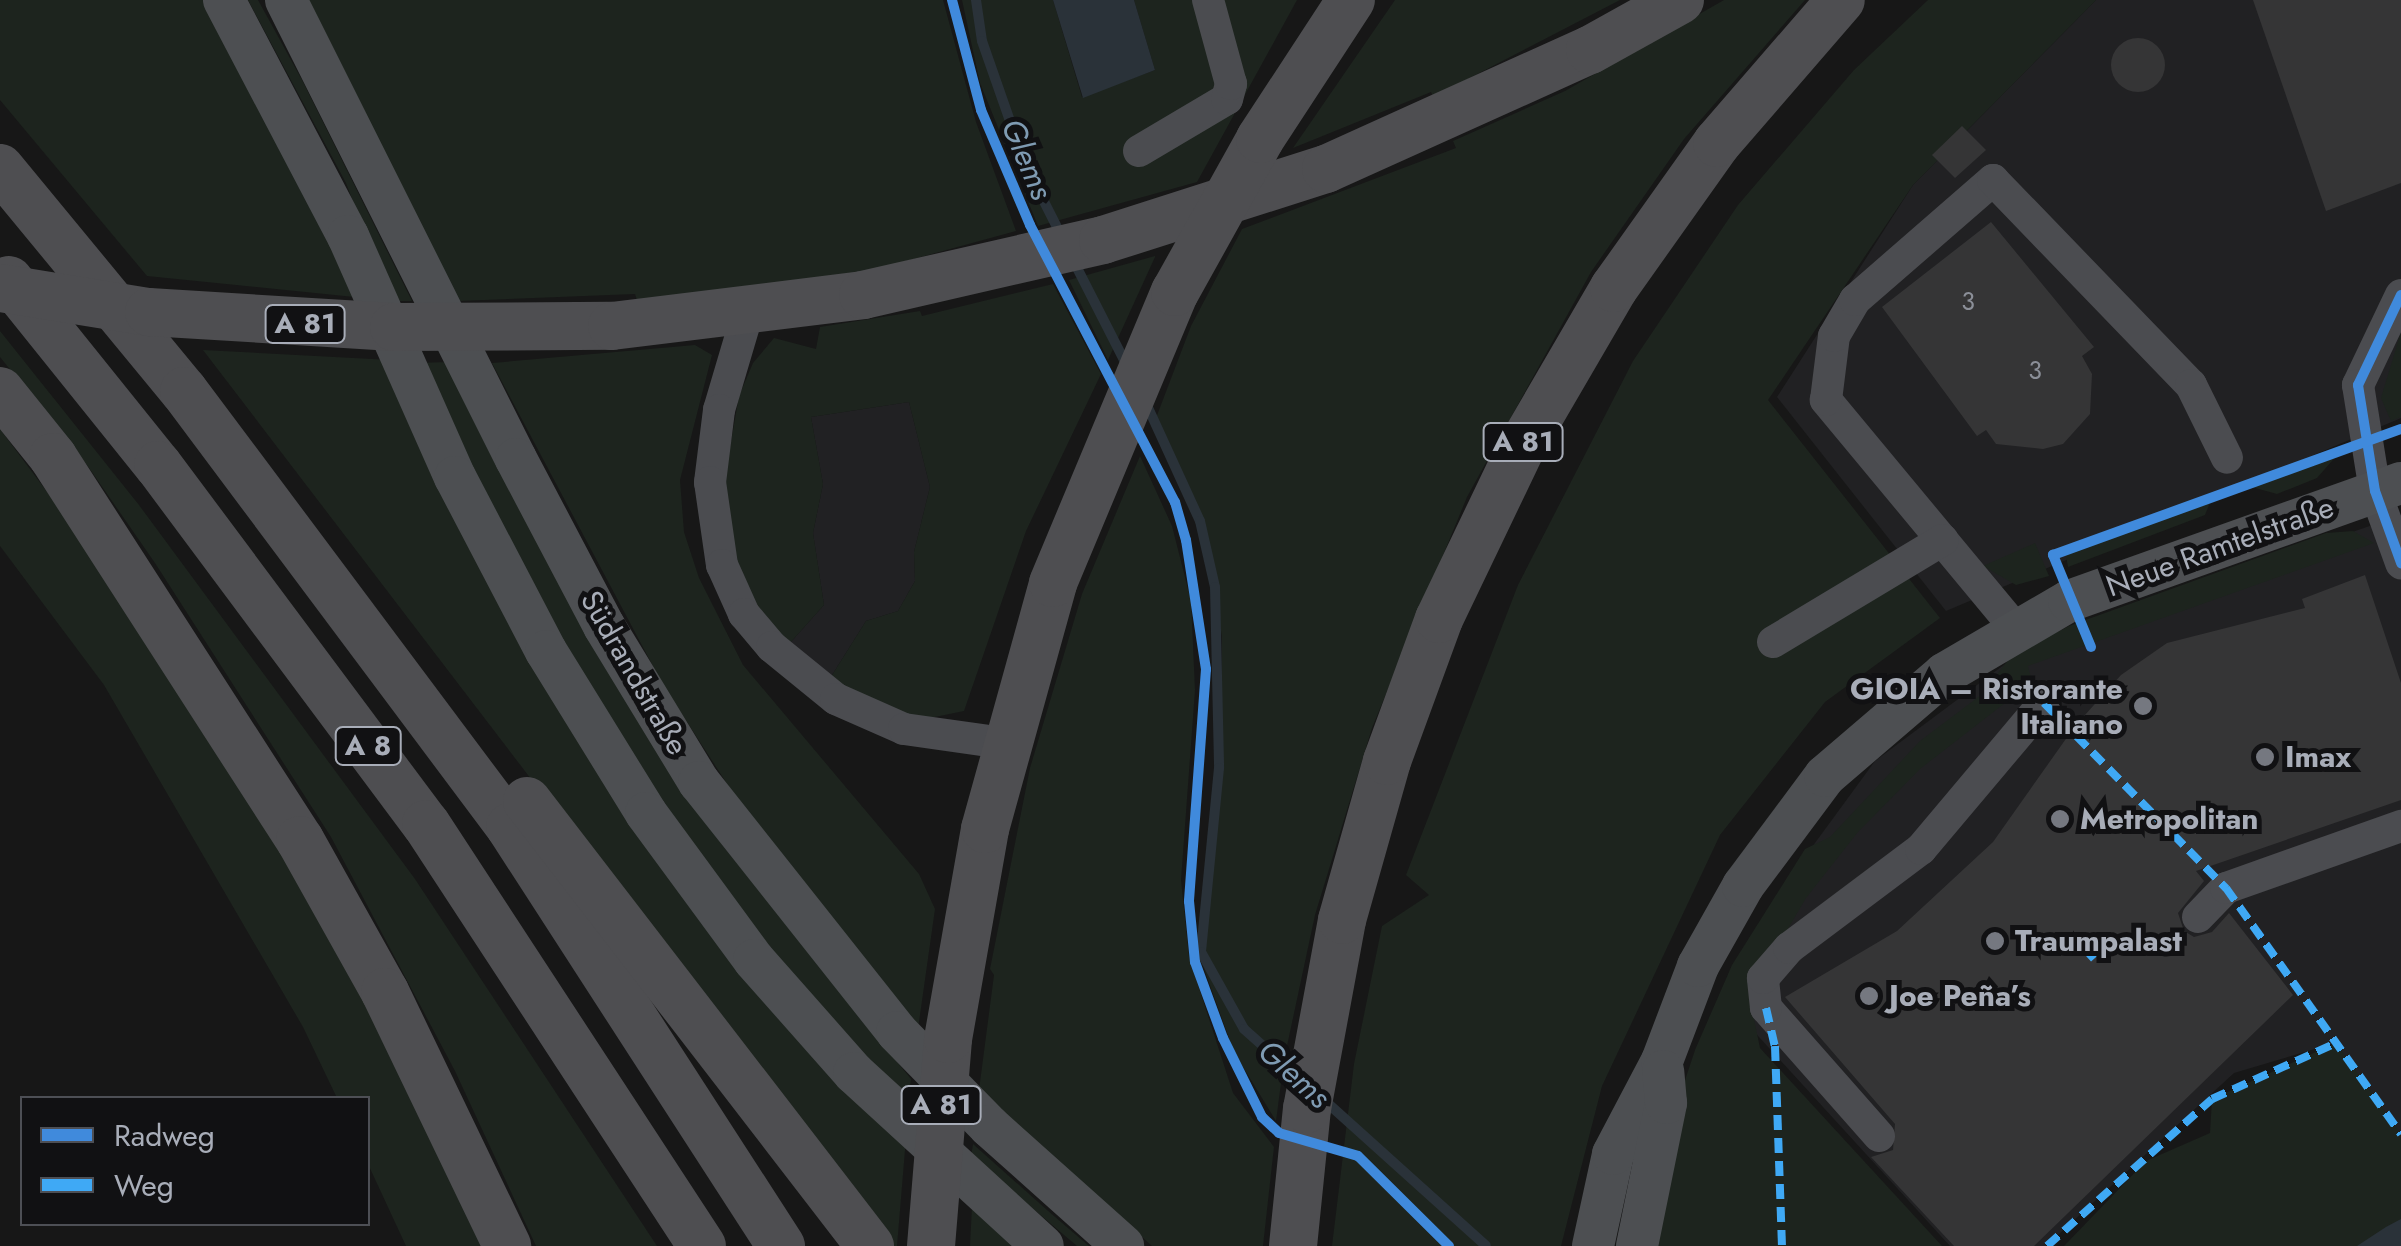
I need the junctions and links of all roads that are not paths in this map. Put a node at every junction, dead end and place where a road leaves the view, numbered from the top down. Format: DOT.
graph roads {
  1 [pos="224,0"];
  2 [pos="286,0"];
  3 [pos="1208,0"];
  4 [pos="1351,0"];
  5 [pos="1680,0"];
  6 [pos="1840,0"];
  7 [pos="1139,151"];
  8 [pos="0,168"];
  9 [pos="0,270"];
  10 [pos="0,288"];
  11 [pos="2401,295"];
  12 [pos="748,312"];
  13 [pos="0,391"];
  14 [pos="2227,458"];
  15 [pos="2388,487"];
  16 [pos="1943,540"];
  17 [pos="2401,563"];
  18 [pos="361,624"];
  19 [pos="2016,629"];
  20 [pos="1773,642"];
  21 [pos="2044,703"];
  22 [pos="1004,743"];
  23 [pos="2401,826"];
  24 [pos="2198,916"];
  25 [pos="1662,1061"];
  26 [pos="1879,1136"];
  27 [pos="507,1246"];
  28 [pos="702,1246"];
  29 [pos="781,1246"];
  30 [pos="870,1246"];
  31 [pos="931,1246"];
  32 [pos="1043,1246"];
  33 [pos="1123,1246"];
  34 [pos="1293,1246"];
  35 [pos="1592,1246"];
  36 [pos="1637,1246"];
  1 -- 32 [label="main road, Südrandstraße"];
  2 -- 33 [label="main road, Südrandstraße"];
  3 -- 7 [label="street"];
  4 -- 22 [label="highway, A 81"];
  5 -- 12 [label="highway, A 81"];
  6 -- 34 [label="highway, A 81"];
  8 -- 18 [label="highway, A 8"];
  9 -- 28 [label="highway, A 8"];
  10 -- 12 [label="highway, A 81"];
  11 -- 15 [label="street"];
  12 -- 22 [label="street"];
  13 -- 27 [label="highway"];
  14 -- 16 [label="street"];
  15 -- 17 [label="street"];
  15 -- 19 [label="main road, Neue Ramtelstraße"];
  16 -- 19 [label="street"];
  16 -- 20 [label="street"];
  18 -- 29 [label="highway, A 8"];
  18 -- 30 [label="highway"];
  19 -- 25 [label="main road, Neue Ramtelstraße"];
  21 -- 26 [label="street"];
  22 -- 31 [label="highway, A 81"];
  23 -- 24 [label="street"];
  25 -- 35 [label="main road, Neue Ramtelstraße"];
  25 -- 36 [label="main road, Neue Ramtelstraße"];
}
